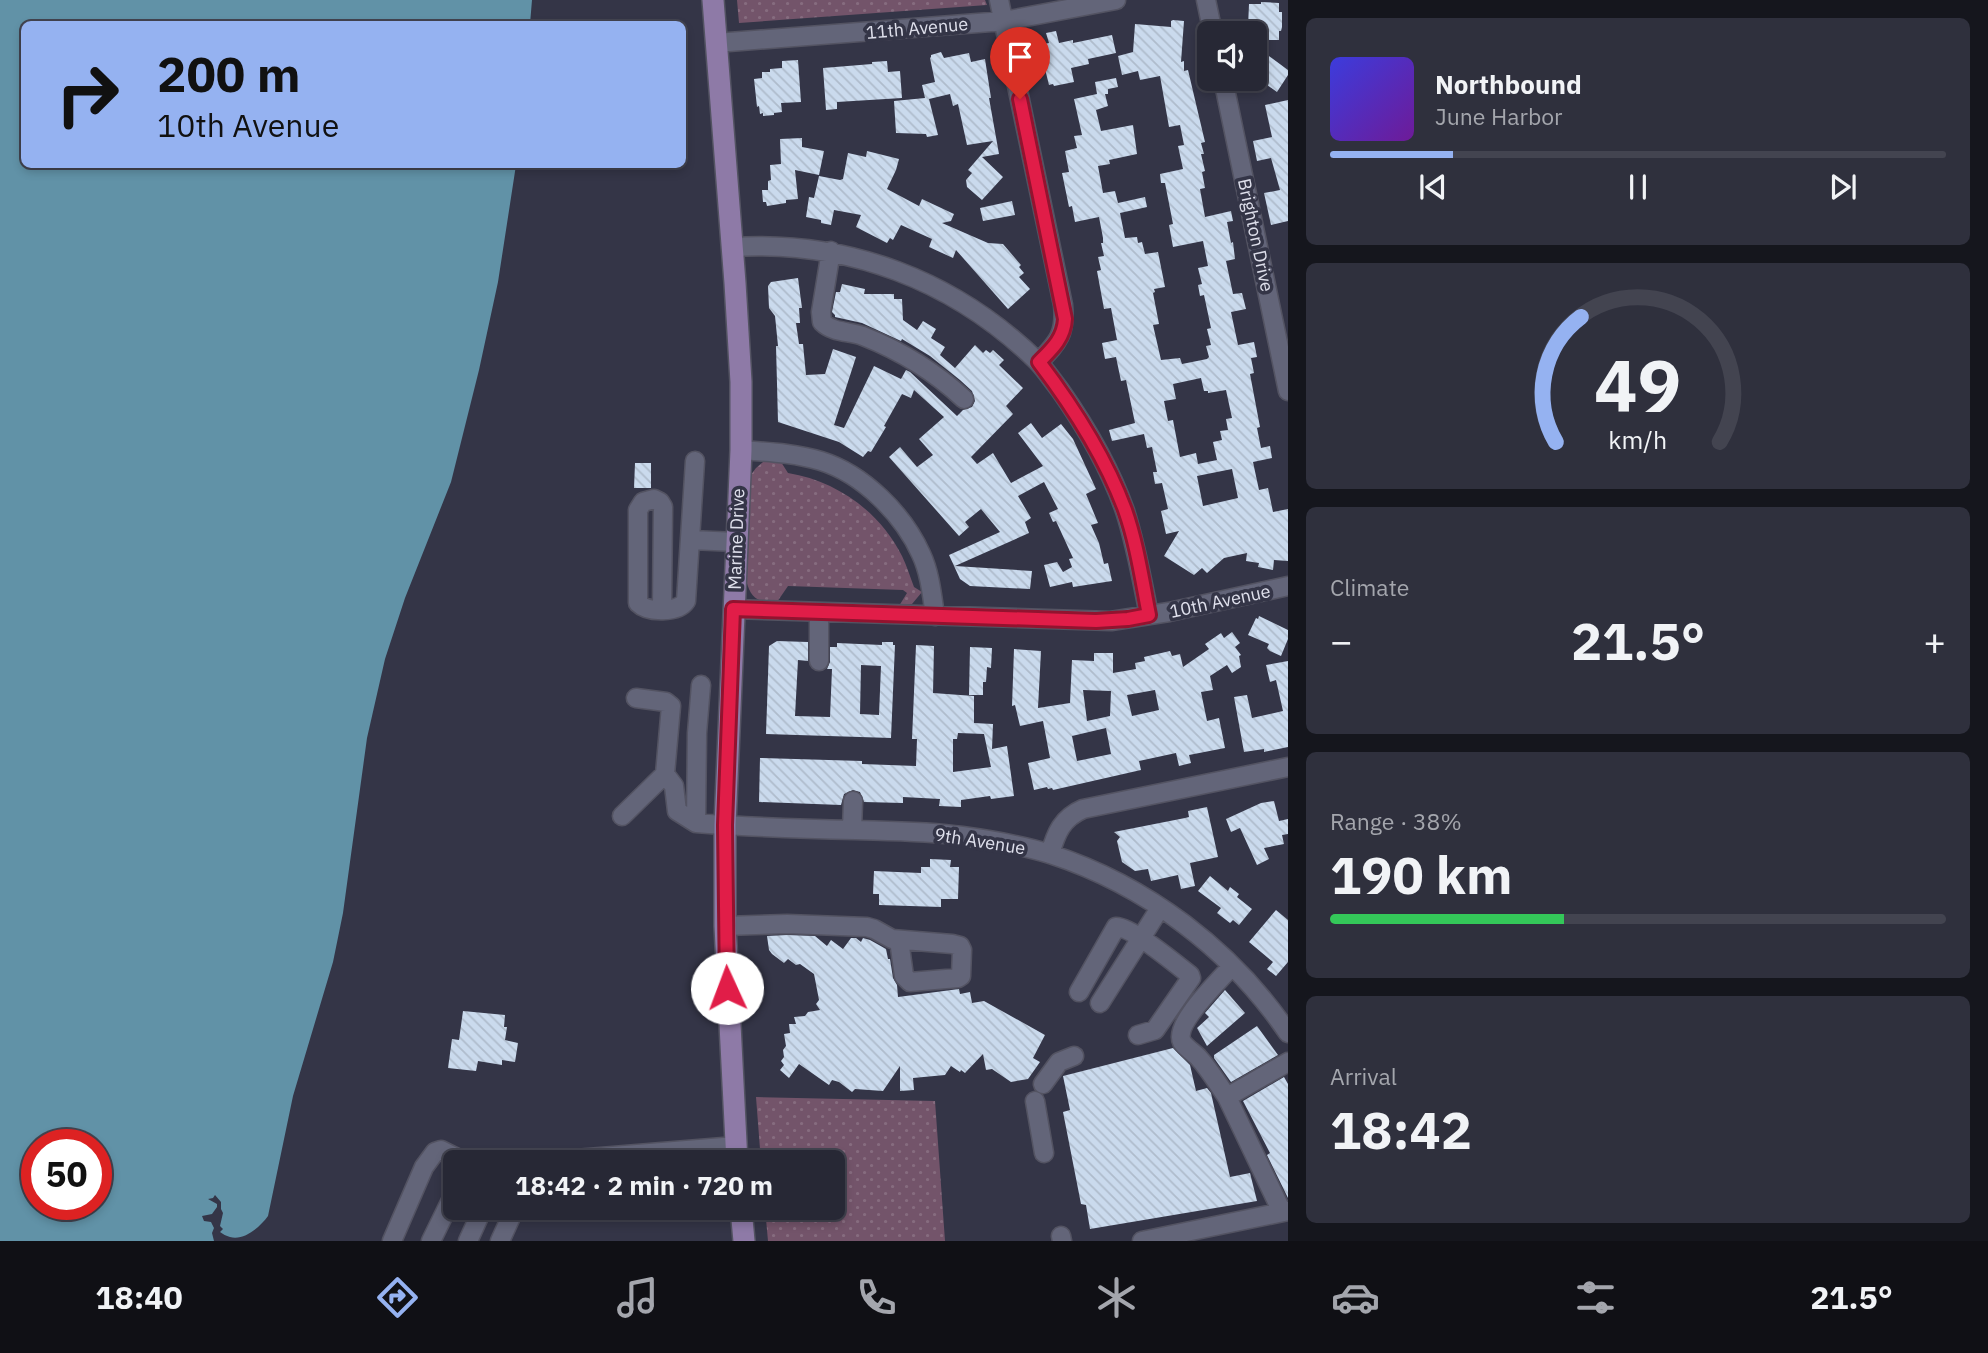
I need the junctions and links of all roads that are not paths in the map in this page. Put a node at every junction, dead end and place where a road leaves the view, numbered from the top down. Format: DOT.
graph roads {
  1 [pos="713,0"];
  2 [pos="999,0"];
  3 [pos="1116,0"];
  4 [pos="1206,0"];
  5 [pos="1004,21"];
  6 [pos="1210,21"];
  7 [pos="716,43"];
  8 [pos="1226,91"];
  9 [pos="733,247"];
  10 [pos="831,251"];
  11 [pos="1039,362"];
  12 [pos="1288,391"];
  13 [pos="964,399"];
  14 [pos="741,450"];
  15 [pos="695,461"];
  16 [pos="691,540"];
  17 [pos="737,542"];
  18 [pos="1288,586"];
  19 [pos="662,609"];
  20 [pos="733,609"];
  21 [pos="829,609"];
  22 [pos="1149,615"];
  23 [pos="934,616"];
  24 [pos="819,661"];
  25 [pos="701,685"];
  26 [pos="636,698"];
  27 [pos="1288,767"];
  28 [pos="666,774"];
  29 [pos="853,801"];
  30 [pos="622,816"];
  31 [pos="696,823"];
  32 [pos="725,825"];
  33 [pos="852,830"];
  34 [pos="1050,854"];
  35 [pos="1160,908"];
  36 [pos="725,926"];
  37 [pos="1141,938"];
  38 [pos="899,940"];
  39 [pos="1232,966"];
  40 [pos="1079,992"];
  41 [pos="1100,1003"];
  42 [pos="1279,1008"];
  43 [pos="1288,1033"];
  44 [pos="1138,1035"];
  45 [pos="1074,1056"];
  46 [pos="1288,1062"];
  47 [pos="1043,1084"];
  48 [pos="1227,1097"];
  49 [pos="1035,1101"];
  50 [pos="736,1150"];
  51 [pos="443,1151"];
  52 [pos="1044,1153"];
  53 [pos="1285,1211"];
  54 [pos="443,1214"];
  55 [pos="477,1220"];
  56 [pos="509,1220"];
  57 [pos="742,1220"];
  58 [pos="1176,1237"];
  59 [pos="392,1241"];
  60 [pos="431,1241"];
  61 [pos="468,1241"];
  62 [pos="500,1241"];
  63 [pos="744,1241"];
  64 [pos="1142,1241"];
  1 -- 7 [label="main road, Marine Drive"];
  2 -- 5 [label="street"];
  3 -- 5 [label="street, 11th Avenue"];
  4 -- 6 [label="street"];
  5 -- 7 [label="street, 11th Avenue"];
  5 -- 11 [label="street"];
  7 -- 9 [label="main road, Marine Drive"];
  8 -- 12 [label="street, Brighton Drive"];
  9 -- 10 [label="street"];
  9 -- 14 [label="main road, Marine Drive"];
  10 -- 11 [label="street"];
  10 -- 13 [label="street"];
  11 -- 22 [label="street"];
  14 -- 17 [label="main road, Marine Drive"];
  14 -- 23 [label="street"];
  15 -- 16 [label="street"];
  16 -- 17 [label="street"];
  16 -- 19 [label="street"];
  17 -- 20 [label="main road, Marine Drive"];
  18 -- 22 [label="street, 10th Avenue"];
  19 -- 19 [label="street"];
  20 -- 21 [label="street, 10th Avenue"];
  20 -- 32 [label="main road, Marine Drive"];
  21 -- 23 [label="street, 10th Avenue"];
  21 -- 24 [label="street"];
  22 -- 23 [label="street, 10th Avenue"];
  25 -- 31 [label="street"];
  26 -- 28 [label="street"];
  27 -- 34 [label="street, 9th Avenue"];
  28 -- 30 [label="street"];
  28 -- 31 [label="street"];
  29 -- 33 [label="street"];
  31 -- 32 [label="street, 9th Avenue"];
  32 -- 33 [label="street, 9th Avenue"];
  32 -- 36 [label="main road, Marine Drive"];
  33 -- 34 [label="street, 9th Avenue"];
  34 -- 35 [label="street"];
  35 -- 37 [label="street"];
  35 -- 39 [label="street"];
  36 -- 38 [label="street"];
  36 -- 50 [label="main road, Marine Drive"];
  37 -- 40 [label="street"];
  37 -- 41 [label="street"];
  37 -- 44 [label="street"];
  39 -- 42 [label="street"];
  39 -- 48 [label="street"];
  42 -- 43 [label="street"];
  45 -- 47 [label="street"];
  46 -- 48 [label="street"];
  48 -- 53 [label="street"];
  49 -- 52 [label="street"];
  51 -- 59 [label="street"];
  53 -- 58 [label="street"];
  54 -- 60 [label="street"];
  55 -- 61 [label="street"];
  56 -- 62 [label="street"];
  57 -- 63 [label="main road"];
  58 -- 64 [label="street"];
}
